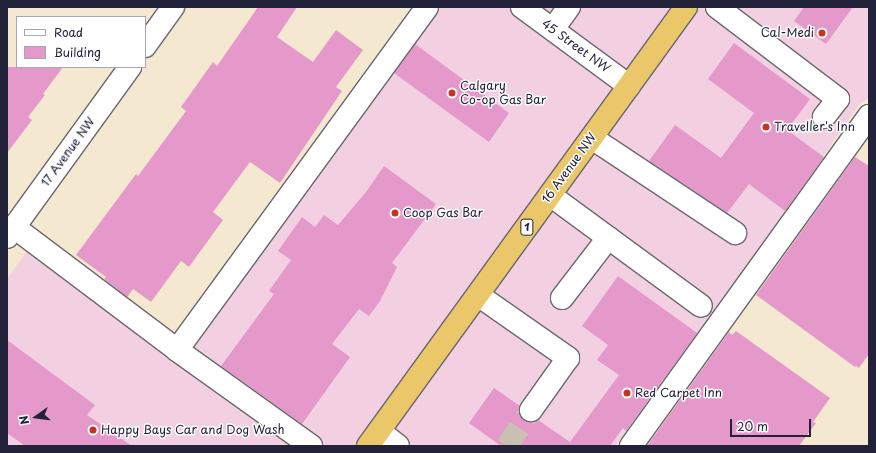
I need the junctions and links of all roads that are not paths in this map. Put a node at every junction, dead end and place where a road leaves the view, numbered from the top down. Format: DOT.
graph roads {
  1 [pos="173,7"];
  2 [pos="427,7"];
  3 [pos="522,7"];
  4 [pos="569,7"];
  5 [pos="686,7"];
  6 [pos="717,7"];
  7 [pos="553,29"];
  8 [pos="146,45"];
  9 [pos="129,68"];
  10 [pos="629,86"];
  11 [pos="824,116"];
  12 [pos="869,116"];
  13 [pos="592,138"];
  14 [pos="550,195"];
  15 [pos="11,232"];
  16 [pos="735,233"];
  17 [pos="608,238"];
  18 [pos="478,295"];
  19 [pos="562,298"];
  20 [pos="701,306"];
  21 [pos="177,350"];
  22 [pos="532,410"];
  23 [pos="374,438"];
  24 [pos="311,446"];
  25 [pos="398,446"];
  26 [pos="631,446"];
  1 -- 8 [label="street"];
  2 -- 21 [label="street"];
  3 -- 7 [label="street, 45 Street NW"];
  4 -- 7 [label="street"];
  5 -- 10 [label="highway, 16 Avenue NW / 1"];
  6 -- 11 [label="street"];
  7 -- 10 [label="street, 45 Street NW"];
  9 -- 15 [label="street, 17 Avenue NW"];
  10 -- 13 [label="highway, 16 Avenue NW / 1"];
  12 -- 26 [label="street"];
  13 -- 14 [label="highway, 16 Avenue NW / 1"];
  13 -- 16 [label="street"];
  14 -- 17 [label="street"];
  14 -- 18 [label="highway, 16 Avenue NW / 1"];
  15 -- 21 [label="street"];
  17 -- 19 [label="street"];
  17 -- 20 [label="street"];
  18 -- 22 [label="street"];
  18 -- 23 [label="highway, 16 Avenue NW / 1"];
  21 -- 24 [label="street"];
  23 -- 25 [label="street"];
}
